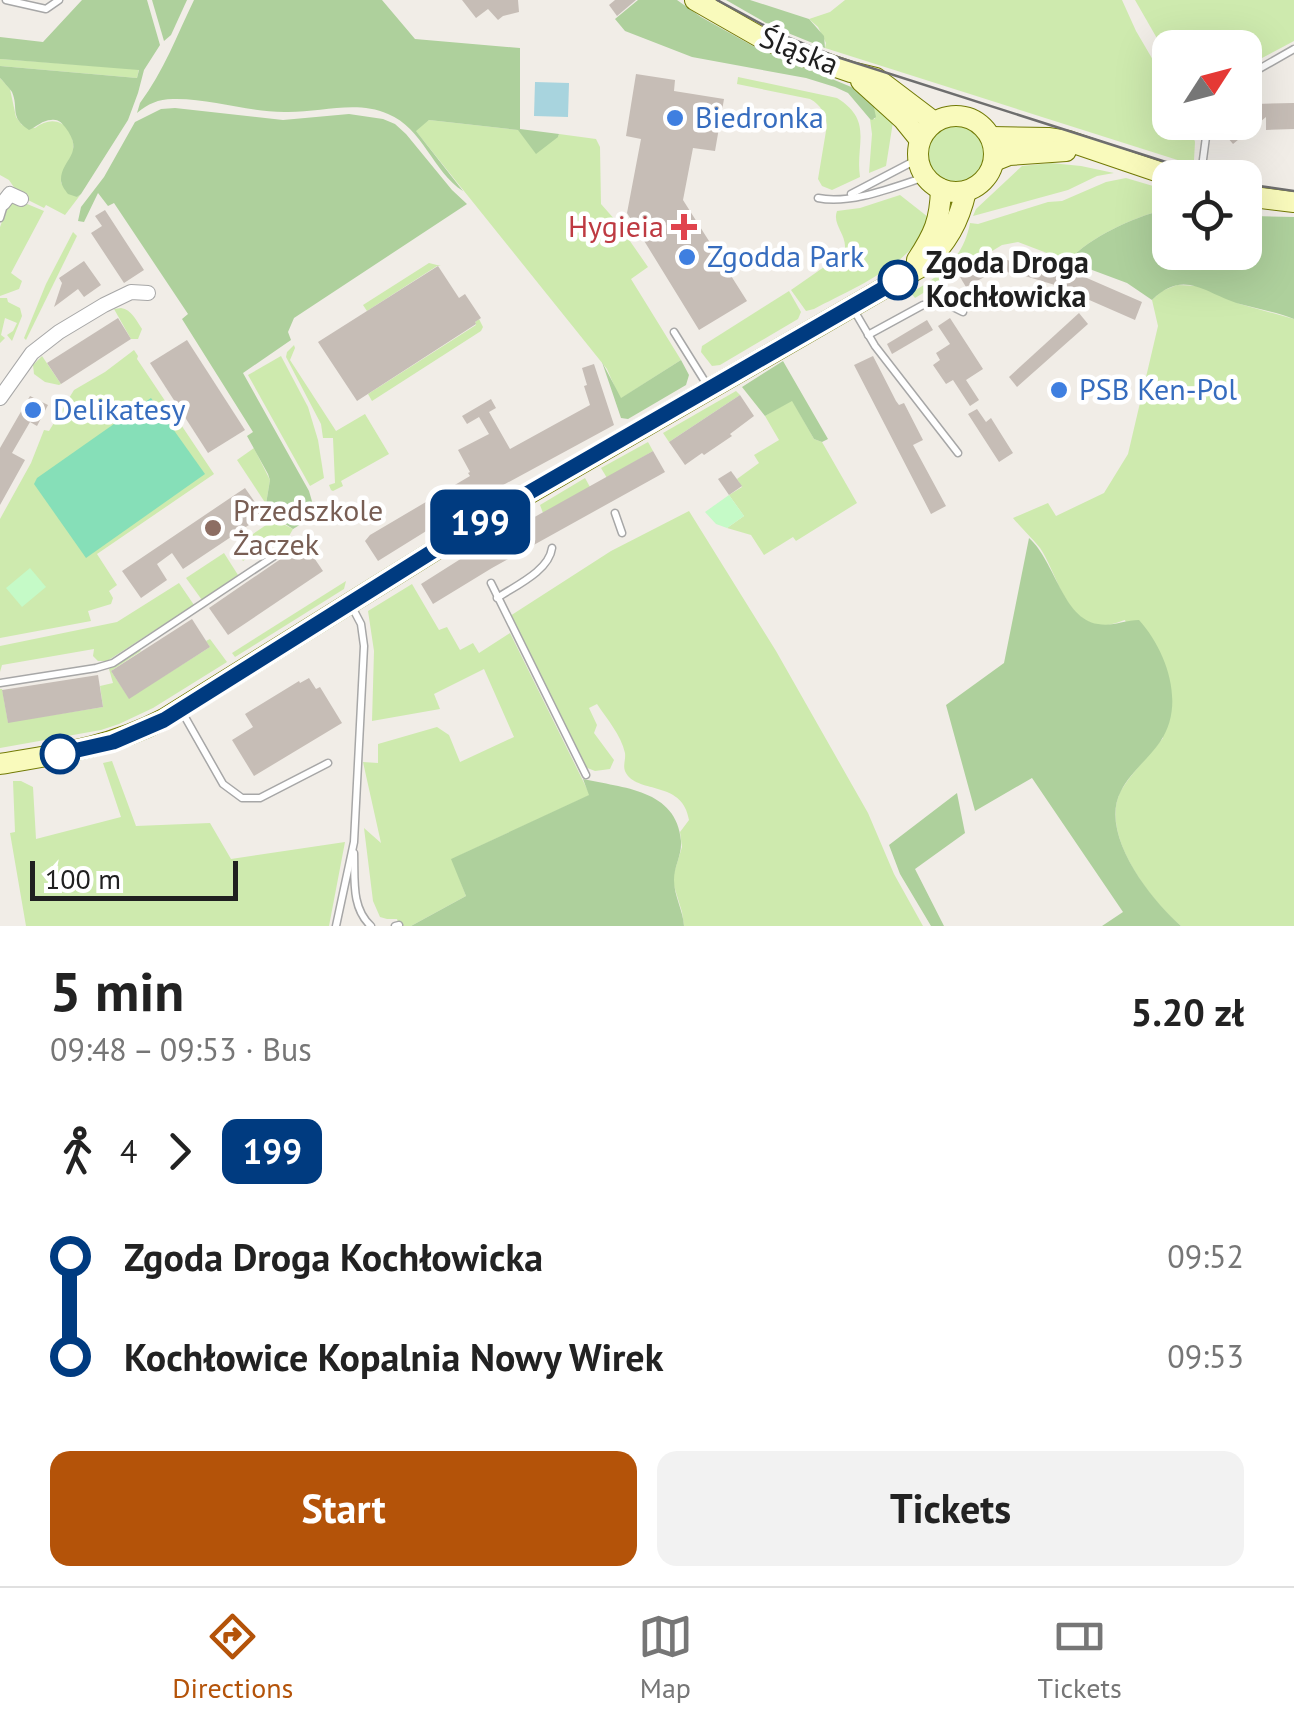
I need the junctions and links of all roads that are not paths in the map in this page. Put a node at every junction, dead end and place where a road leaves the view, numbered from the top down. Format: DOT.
graph roads {
  1 [pos="6,0"];
  2 [pos="59,0"];
  3 [pos="696,0"];
  4 [pos="1294,49"];
  5 [pos="1262,67"];
  6 [pos="851,72"];
  7 [pos="934,122"];
  8 [pos="991,138"];
  9 [pos="1098,152"];
  10 [pos="994,161"];
  11 [pos="926,166"];
  12 [pos="1152,170"];
  13 [pos="966,191"];
  14 [pos="818,198"];
  15 [pos="846,198"];
  16 [pos="1262,198"];
  17 [pos="21,199"];
  18 [pos="1294,202"];
  19 [pos="1,206"];
  20 [pos="908,274"];
  21 [pos="148,293"];
  22 [pos="852,307"];
  23 [pos="962,312"];
  24 [pos="674,332"];
  25 [pos="868,335"];
  26 [pos="710,388"];
  27 [pos="0,398"];
  28 [pos="958,453"];
  29 [pos="616,513"];
  30 [pos="622,533"];
  31 [pos="298,541"];
  32 [pos="552,548"];
  33 [pos="491,583"];
  34 [pos="497,598"];
  35 [pos="349,602"];
  36 [pos="0,683"];
  37 [pos="181,710"];
  38 [pos="328,763"];
  39 [pos="0,764"];
  40 [pos="586,776"];
  41 [pos="354,842"];
  42 [pos="336,926"];
  43 [pos="372,926"];
  1 -- 2 [label="lane"];
  3 -- 6 [label="street, Śląska"];
  4 -- 5 [label="lane"];
  6 -- 7 [label="street, Śląska"];
  6 -- 11 [label="street, Śląska"];
  7 -- 8 [label="street"];
  7 -- 11 [label="street"];
  8 -- 9 [label="street"];
  8 -- 10 [label="street"];
  9 -- 10 [label="street"];
  9 -- 12 [label="street"];
  10 -- 13 [label="street"];
  11 -- 13 [label="street"];
  11 -- 15 [label="lane"];
  11 -- 15 [label="lane"];
  11 -- 20 [label="street"];
  13 -- 20 [label="street"];
  14 -- 15 [label="lane"];
  16 -- 18 [label="street"];
  17 -- 19 [label="street"];
  20 -- 22 [label="street"];
  21 -- 27 [label="street"];
  22 -- 25 [label="lane"];
  22 -- 26 [label="street"];
  23 -- 25 [label="lane"];
  24 -- 26 [label="lane"];
  25 -- 28 [label="lane"];
  26 -- 35 [label="street"];
  29 -- 30 [label="lane"];
  31 -- 36 [label="lane"];
  32 -- 34 [label="lane"];
  33 -- 34 [label="lane"];
  34 -- 40 [label="lane"];
  35 -- 37 [label="street"];
  35 -- 41 [label="lane"];
  37 -- 38 [label="lane"];
  37 -- 39 [label="street"];
  41 -- 42 [label="lane"];
  41 -- 43 [label="lane"];
}
